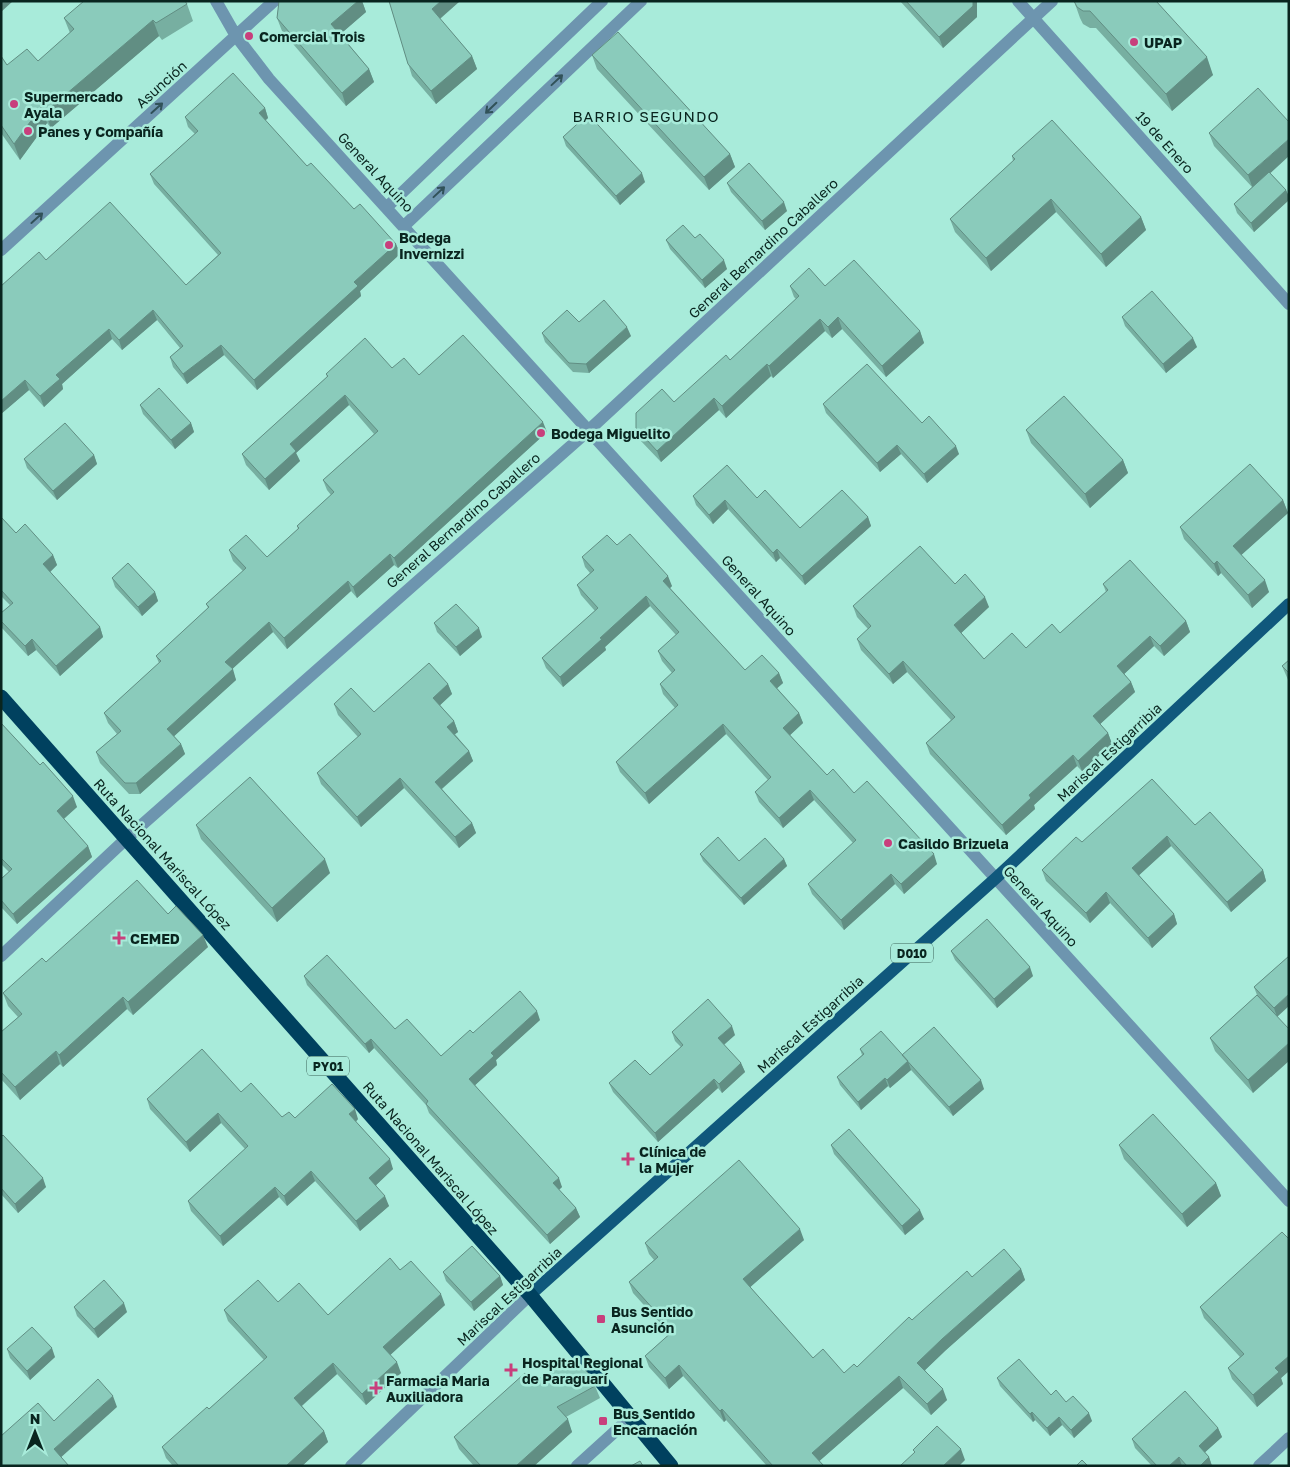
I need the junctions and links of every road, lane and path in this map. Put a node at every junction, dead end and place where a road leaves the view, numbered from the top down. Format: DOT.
graph roads {
  1 [pos="216,1"];
  2 [pos="274,1"];
  3 [pos="602,1"];
  4 [pos="641,1"];
  5 [pos="1018,1"];
  6 [pos="1052,1"];
  7 [pos="1033,18"];
  8 [pos="236,36"];
  9 [pos="387,207"];
  10 [pos="404,226"];
  11 [pos="1,250"];
  12 [pos="1289,304"];
  13 [pos="589,430"];
  14 [pos="1289,604"];
  15 [pos="1,697"];
  16 [pos="127,838"];
  17 [pos="996,878"];
  18 [pos="1,956"];
  19 [pos="1289,1201"];
  20 [pos="530,1295"];
  21 [pos="632,1417"];
  22 [pos="1289,1438"];
  23 [pos="351,1466"];
  24 [pos="577,1466"];
  25 [pos="671,1466"];
  26 [pos="1259,1466"];
  1 -- 8 [label="street, General Aquino"];
  2 -- 8 [label="street, Asunción"];
  3 -- 9 [label="street, one-way"];
  10 -- 4 [label="street, one-way"];
  5 -- 7 [label="street, 19 de Enero"];
  6 -- 7 [label="street, General Bernardino Caballero"];
  7 -- 12 [label="street, 19 de Enero"];
  7 -- 13 [label="street, General Bernardino Caballero"];
  8 -- 9 [label="street, General Aquino"];
  11 -- 8 [label="street, Asunción, one-way"];
  9 -- 10 [label="street, General Aquino"];
  10 -- 13 [label="street, General Aquino"];
  13 -- 16 [label="street, General Bernardino Caballero"];
  13 -- 17 [label="street, General Aquino"];
  14 -- 17 [label="main road, Mariscal Estigarribia / D010"];
  15 -- 16 [label="highway, Ruta Nacional Mariscal López / PY01"];
  16 -- 18 [label="street, General Bernardino Caballero"];
  16 -- 20 [label="highway, Ruta Nacional Mariscal López / PY01"];
  17 -- 19 [label="street, General Aquino"];
  17 -- 20 [label="main road, Mariscal Estigarribia / D010"];
  20 -- 21 [label="highway, Ruta Nacional Mariscal López / PY01"];
  20 -- 23 [label="street, Mariscal Estigarribia"];
  21 -- 24 [label="street"];
  21 -- 25 [label="highway, Ruta Nacional Mariscal López / PY01"];
  22 -- 26 [label="street"];
}
